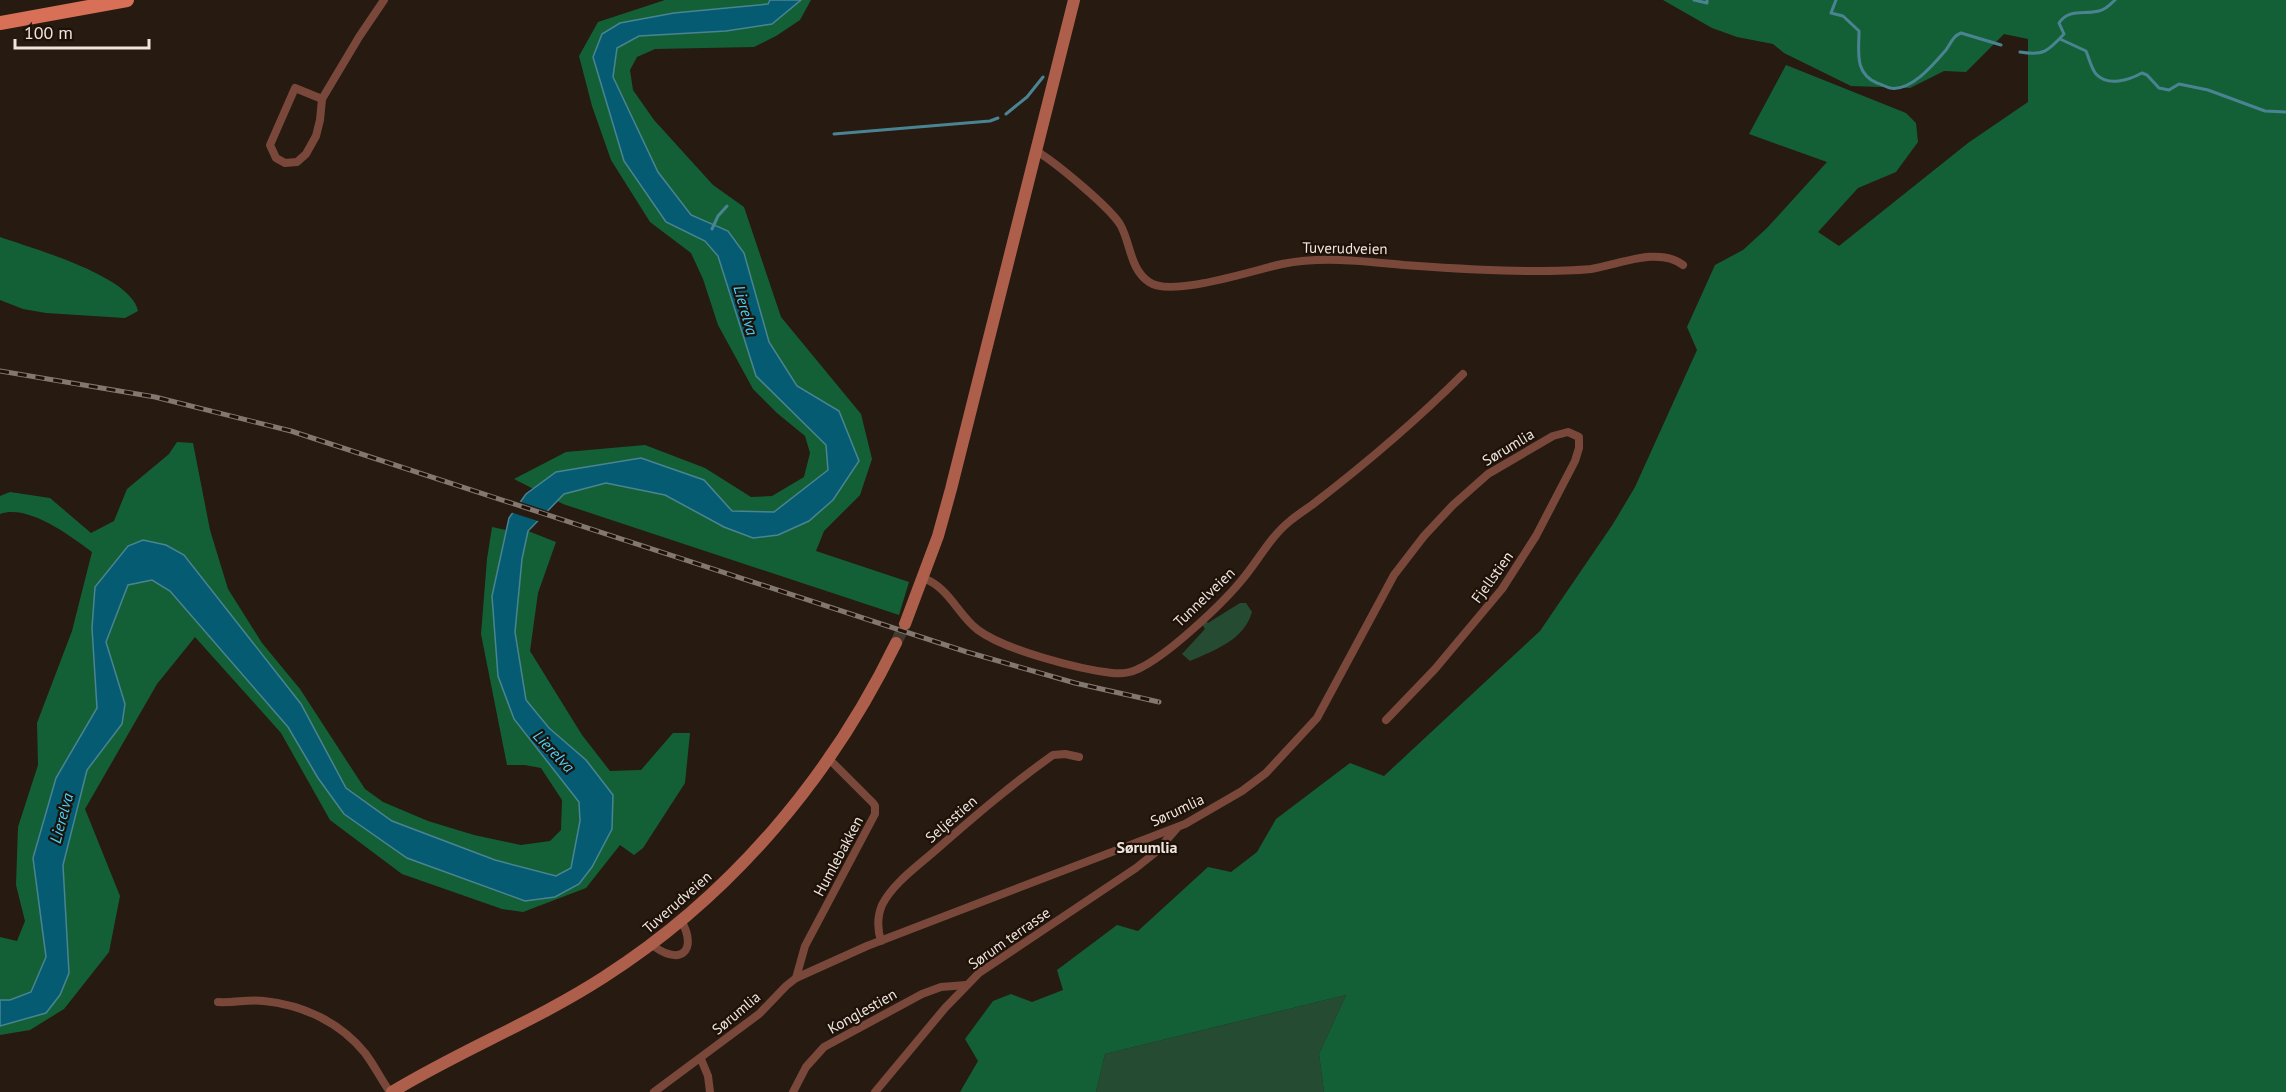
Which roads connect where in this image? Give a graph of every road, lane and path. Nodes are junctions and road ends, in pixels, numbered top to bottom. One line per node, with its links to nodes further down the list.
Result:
1 (127, 0): 4 (main road)
2 (384, 0): 5 (street)
3 (1074, 0): 6 (main road)
4 (0, 23)
5 (322, 99): 5 (street)
6 (1036, 151): 7 (street, Tuverudveien); 10 (main road)
7 (1683, 265)
8 (1463, 374): 10 (street, Tunnelveien)
9 (1568, 432): 13 (street, Fjellstien); 16 (street, Sørumlia)
10 (924, 578): 11 (main road)
11 (905, 624)
12 (896, 643): 15 (main road, Tuverudveien)
13 (1386, 720)
14 (1078, 757): 18 (street, Seljestien)
15 (830, 760): 17 (main road, Tuverudveien); 20 (street, Humlebakken)
16 (1177, 827): 18 (street, Sørumlia); 21 (street, Sørum terrasse)
17 (681, 920): 19 (main road, Tuverudveien); 19 (street)
18 (881, 941): 20 (street, Sørumlia)
19 (651, 944): 25 (main road, Tuverudveien)
20 (796, 978): 23 (street, Sørumlia)
21 (966, 985): 24 (street, Sørum terrasse); 28 (street, Konglestien)
22 (218, 1002): 25 (street)
23 (701, 1059): 26 (street, Sørumlia); 27 (street)
24 (878, 1091)
25 (391, 1092)
26 (654, 1092)
27 (710, 1092)
28 (793, 1092)

